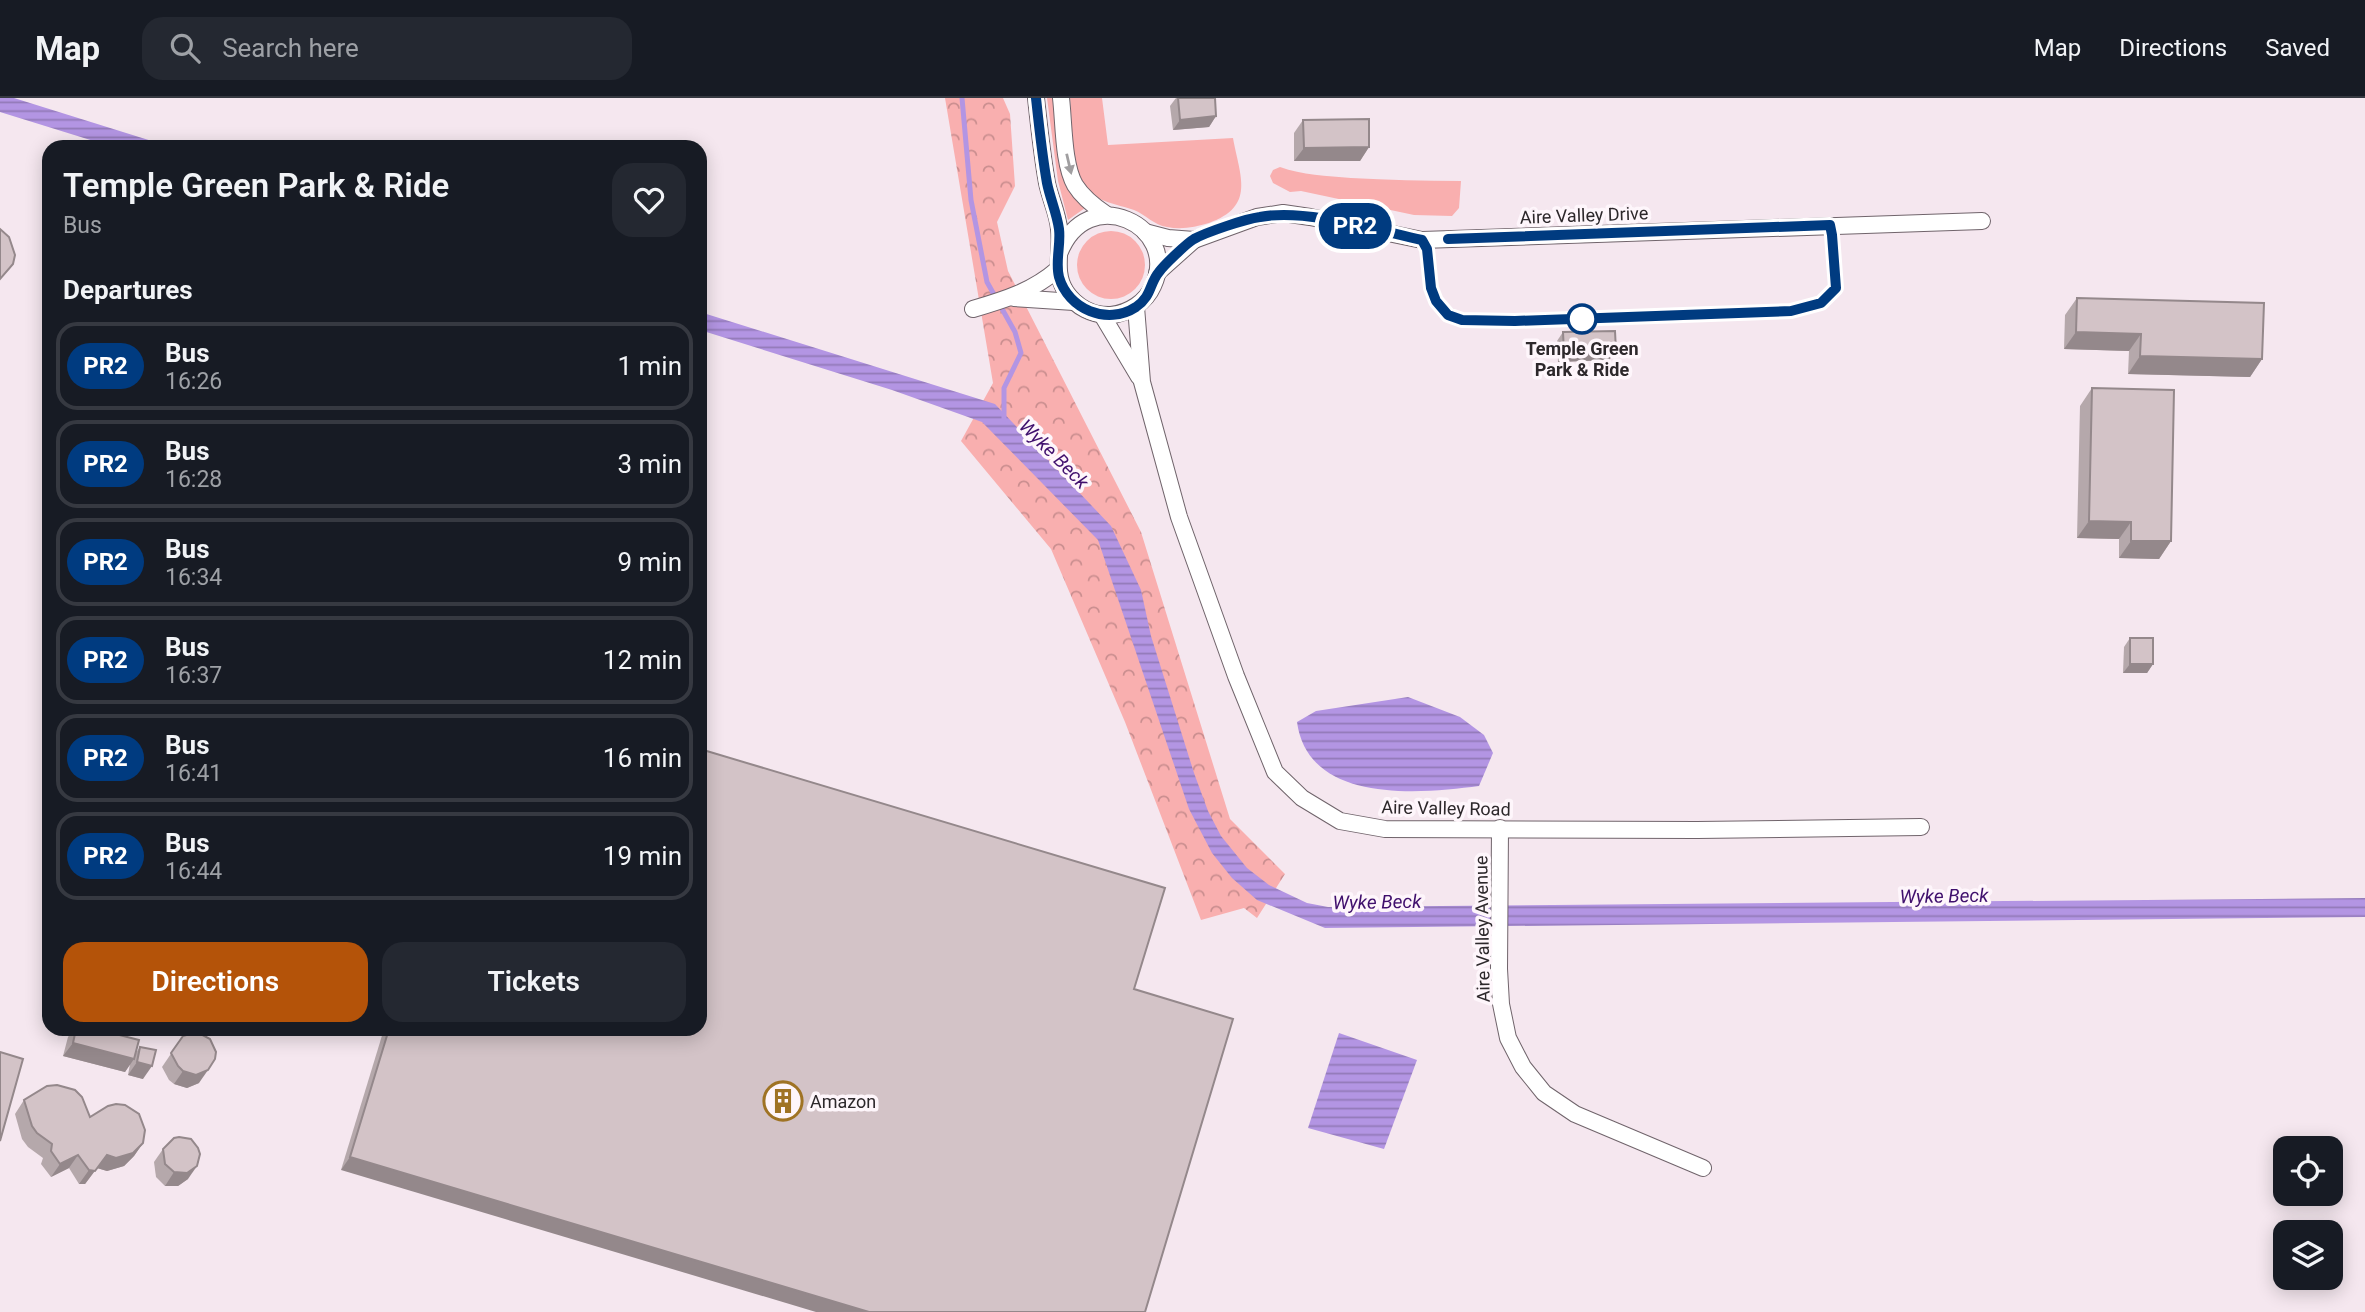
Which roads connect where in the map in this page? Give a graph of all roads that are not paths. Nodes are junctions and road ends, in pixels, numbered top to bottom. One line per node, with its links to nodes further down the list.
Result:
1 (1036, 98): 7 (street)
2 (1062, 98): 3 (street, one-way to 3)
3 (1107, 215): 5 (street); 7 (street)
4 (1982, 221): 6 (street, Aire Valley Drive)
5 (1145, 232): 6 (street, Aire Valley Drive); 8 (street)
6 (1194, 240): 8 (street, Aire Valley Drive)
7 (1059, 261): 9 (street); 10 (street)
8 (1157, 273): 11 (street)
9 (1011, 298): 10 (street); 12 (street)
10 (1074, 302): 13 (street)
11 (1136, 307): 13 (street); 14 (street, Aire Valley Road)
12 (973, 309)
13 (1102, 315): 14 (street, Aire Valley Road)
14 (1142, 382): 16 (street, Aire Valley Road)
15 (1921, 827): 16 (street, Aire Valley Road)
16 (1500, 828): 17 (street, Aire Valley Avenue)
17 (1703, 1168)

